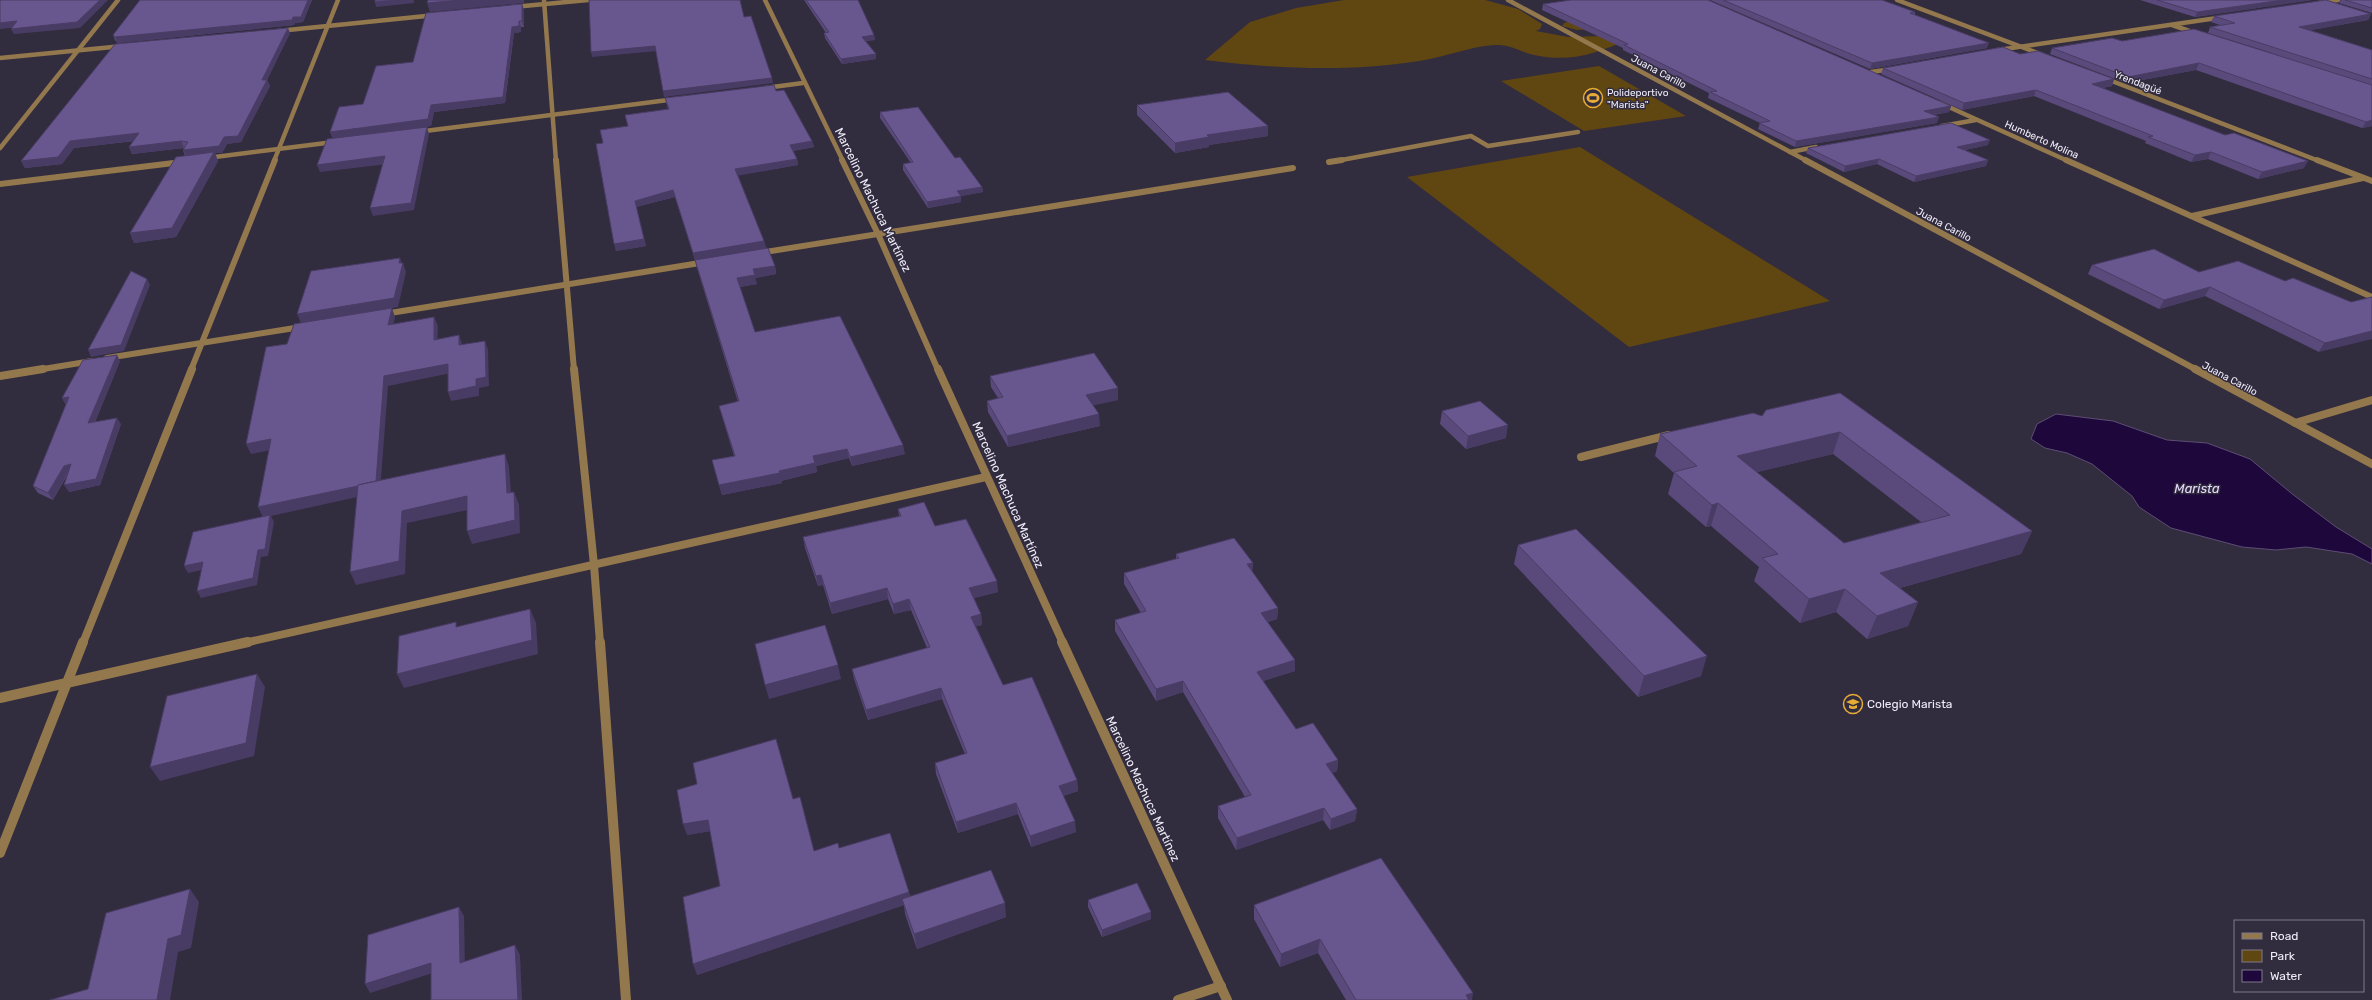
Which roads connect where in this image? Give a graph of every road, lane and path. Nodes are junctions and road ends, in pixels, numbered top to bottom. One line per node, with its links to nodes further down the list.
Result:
1 (118, 0): 21 (street)
2 (338, 0): 16 (street)
3 (588, 0): 8 (street)
4 (765, 0): 30 (street, Marcelino Machuca Martínez)
5 (1508, 0): 43 (street, Juana Carillo)
6 (1898, 0): 20 (street)
7 (2338, 0): 10 (street)
8 (544, 2): 12 (street); 34 (street)
9 (2314, 2): 10 (street)
10 (2322, 2): 11 (street)
11 (2336, 6)
12 (505, 8)
13 (444, 14): 16 (street)
14 (2231, 16): 15 (street)
15 (2170, 24): 18 (street); 20 (street)
16 (328, 26): 17 (street); 42 (street)
17 (273, 31)
18 (2207, 37)
19 (133, 45): 21 (street)
20 (2021, 46): 22 (street); 24 (street)
21 (78, 50): 23 (street); 41 (street)
22 (1989, 52)
23 (0, 58)
24 (2050, 58)
25 (1895, 68): 27 (street)
26 (1864, 69): 27 (street)
27 (1871, 72): 29 (street)
28 (2095, 75): 48 (street, Yrendagüé)
29 (1885, 79)
30 (804, 83): 31 (street); 52 (street, Marcelino Machuca Martínez)
31 (756, 89)
32 (686, 98): 34 (street)
33 (1935, 101): 35 (street, Humberto Molina)
34 (552, 115): 38 (street); 55 (street)
35 (1977, 120): 36 (street); 51 (street, Humberto Molina)
36 (1938, 126)
37 (1578, 132): 46 (street)
38 (412, 133)
39 (342, 141): 42 (street)
40 (1821, 146): 43 (street)
41 (0, 148)
42 (279, 149): 44 (street); 59 (street)
43 (1790, 152): 62 (street, Juana Carillo)
44 (202, 159)
45 (186, 161): 50 (street)
46 (1329, 162)
47 (1292, 168): 52 (street)
48 (2364, 178): 49 (street, Yrendagüé); 51 (street)
49 (2372, 181)
50 (0, 184)
51 (2192, 216): 56 (street, Humberto Molina)
52 (878, 234): 53 (street); 66 (street, Marcelino Machuca Martínez)
53 (753, 254)
54 (714, 260): 55 (street)
55 (565, 285): 57 (street); 67 (street)
56 (2372, 297)
57 (376, 315)
58 (305, 327): 59 (street)
59 (202, 343): 60 (street); 68 (street)
60 (0, 376)
61 (2372, 400): 62 (street)
62 (2295, 423): 65 (street, Juana Carillo)
63 (1680, 432): 64 (street)
64 (1580, 457)
65 (2372, 464)
66 (986, 477): 67 (street); 71 (street, Marcelino Machuca Martínez)
67 (594, 565): 68 (street); 72 (street)
68 (68, 683): 69 (street); 70 (street)
69 (0, 698)
70 (0, 854)
71 (1221, 986): 73 (street); 74 (street, Marcelino Machuca Martínez)
72 (626, 1000)
73 (1178, 1000)
74 (1227, 1000)

